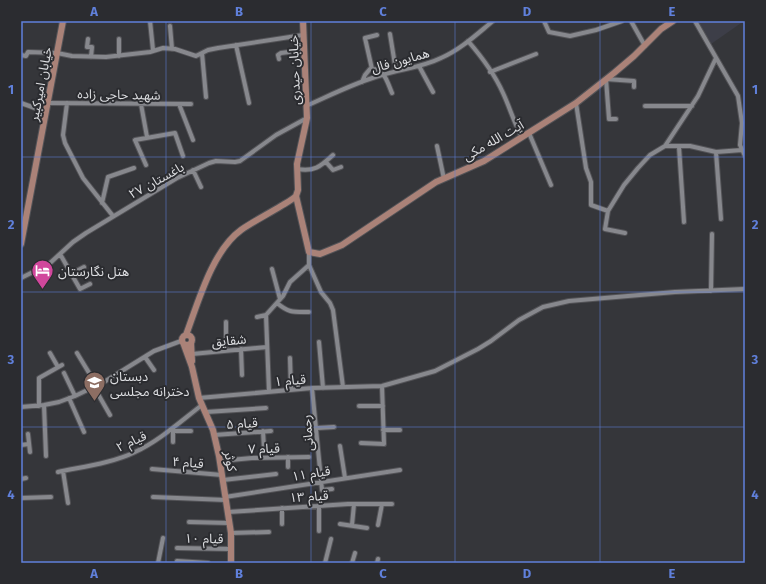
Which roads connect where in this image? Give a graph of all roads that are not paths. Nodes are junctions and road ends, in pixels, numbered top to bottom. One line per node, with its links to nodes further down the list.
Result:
1 (63, 21): 22 (main road, خیابان امیرکبیر)
2 (150, 21): 20 (street)
3 (303, 21): 12 (main road, خیابان حیدری)
4 (493, 21): 16 (street, همایون فال)
5 (544, 21): 6 (street)
6 (622, 21)
7 (631, 21): 18 (street)
8 (673, 21): 18 (main road, آیت الله مکی)
9 (695, 21): 28 (street)
10 (170, 26): 19 (street)
11 (390, 34): 32 (street)
12 (304, 35): 17 (street); 21 (main road, خیابان حیدری)
13 (377, 35): 31 (street)
14 (88, 39): 27 (street)
15 (119, 39): 26 (street)
16 (468, 41): 30 (street, همایون فال); 33 (street)
17 (236, 45): 23 (street); 44 (street)
18 (645, 46): 35 (main road, آیت الله مکی)
19 (172, 48): 20 (street); 23 (street)
20 (153, 50): 26 (street)
21 (304, 50): 29 (street); 49 (main road, خیابان حیدری)
22 (57, 53): 25 (street); 27 (street); 42 (main road, خیابان امیرکبیر)
23 (202, 53): 40 (street)
24 (536, 54): 33 (street)
25 (21, 55)
26 (119, 56): 27 (street)
27 (90, 57)
28 (716, 58): 51 (street); 55 (street)
29 (279, 59)
30 (419, 66): 32 (street, همایون فال); 38 (street)
31 (372, 69): 34 (street); 36 (street)
32 (396, 71): 34 (street, همایون فال)
33 (490, 72): 58 (street)
34 (384, 74): 36 (street, همایون فال); 39 (street)
35 (606, 79): 37 (street); 45 (main road, آیت الله مکی); 54 (street)
36 (362, 82): 49 (street, همایون فال)
37 (634, 87)
38 (433, 92)
39 (392, 93)
40 (206, 97)
41 (21, 103): 52 (street)
42 (48, 103): 43 (street, شهید حاجی زاده); 52 (main road, خیابان امیرکبیر)
43 (67, 103): 46 (street, شهید حاجی زاده); 78 (street)
44 (249, 103)
45 (576, 103): 56 (main road, آیت الله مکی); 79 (street)
46 (140, 104): 47 (street, شهید حاجی زاده); 57 (street)
47 (180, 104): 48 (street, شهید حاجی زاده); 59 (street)
48 (191, 104)
49 (306, 106): 53 (main road, خیابان حیدری)
50 (645, 106): 51 (street)
51 (692, 106): 61 (street)
52 (46, 112): 85 (main road, خیابان امیرکبیر)
53 (307, 118): 72 (main road, خیابان حیدری); 73 (street, باغستان ۲۷)
54 (616, 119)
55 (743, 122): 63 (street)
56 (529, 133): 58 (main road, آیت الله مکی); 75 (street)
57 (147, 137): 66 (street); 69 (street)
58 (522, 137): 74 (main road, آیت الله مکی)
59 (193, 140)
60 (437, 146): 74 (street)
61 (665, 146): 62 (street); 79 (street)
62 (679, 147): 64 (street); 82 (street)
63 (742, 150): 64 (street); 67 (street)
64 (716, 152): 81 (street)
65 (333, 155): 68 (street)
66 (183, 156)
67 (745, 156)
68 (326, 162): 70 (street); 72 (street)
69 (146, 165)
70 (341, 167)
71 (134, 168): 78 (street)
72 (296, 169): 77 (main road, خیابان حیدری)
73 (193, 170): 76 (street); 80 (street, باغستان ۲۷)
74 (444, 178): 86 (main road, آیت الله مکی)
75 (551, 184)
76 (201, 187)
77 (296, 196): 86 (main road, خیابان حیدری); 102 (main road)
78 (102, 203): 80 (street)
79 (608, 211): 83 (street)
80 (113, 216): 87 (street, باغستان ۲۷)
81 (721, 219)
82 (684, 222)
83 (625, 233)
84 (712, 234): 95 (street)
85 (21, 244)
86 (309, 252): 88 (street)
87 (60, 254): 91 (street); 92 (street, باغستان ۲۷)
88 (309, 265): 96 (street); 119 (street)
89 (84, 267): 91 (street)
90 (272, 268): 96 (street)
91 (71, 274): 93 (street)
92 (21, 278)
93 (90, 284)
94 (745, 289): 95 (street, قیام ۱)
95 (711, 291): 118 (street, قیام ۱)
96 (280, 299): 97 (street)
97 (276, 303): 98 (street); 99 (street)
98 (308, 312)
99 (266, 315): 100 (street); 105 (street)
100 (257, 317)
101 (226, 322): 107 (street)
102 (190, 339): 104 (main road); 110 (main road)
103 (319, 342): 121 (street)
104 (183, 343): 111 (street); 113 (main road)
105 (267, 347): 106 (street, شقایق); 123 (street)
106 (241, 349): 107 (street, شقایق); 116 (street)
107 (226, 350): 110 (street, شقایق)
108 (50, 353): 128 (street)
109 (77, 353): 117 (street)
110 (192, 354): 113 (main road)
111 (145, 357): 114 (street); 117 (street)
112 (290, 358): 122 (street)
113 (192, 367): 126 (main road, کوثر)
114 (154, 370)
115 (64, 373): 124 (street)
116 (242, 375)
117 (96, 386): 124 (street); 134 (street)
118 (382, 386): 119 (street, قیام ۱); 130 (street)
119 (343, 387): 121 (street, قیام ۱)
120 (312, 388): 121 (street, قیام ۱); 122 (street, قیام ۱); 136 (street, رحمانی)
121 (323, 388)
122 (291, 390): 123 (street, قیام ۱)
123 (269, 392): 126 (street, قیام ۱)
124 (75, 396): 125 (street)
125 (69, 398): 128 (street); 142 (street)
126 (199, 398): 127 (main road, کوثر)
127 (202, 405): 133 (main road, کوثر); 137 (street, قیام ۲)
128 (41, 406): 131 (street); 153 (street)
129 (359, 406): 130 (street)
130 (383, 406): 138 (street)
131 (21, 407)
132 (266, 408): 133 (street)
133 (206, 412): 145 (main road, کوثر)
134 (110, 415)
135 (334, 427): 136 (street)
136 (317, 428): 165 (street, رحمانی)
137 (173, 429): 140 (street); 146 (street); 160 (street, قیام ۲)
138 (383, 430): 139 (street); 147 (street)
139 (400, 430)
140 (191, 431)
141 (271, 431): 143 (street, قیام ۵)
142 (84, 432)
143 (263, 432): 145 (street, قیام ۵); 151 (street)
144 (28, 434): 149 (street)
145 (214, 435): 156 (main road, کوثر)
146 (173, 442)
147 (361, 443)
148 (21, 444): 149 (street)
149 (29, 444): 152 (street)
150 (340, 446): 164 (street)
151 (264, 449)
152 (30, 452)
153 (46, 456)
154 (288, 457): 155 (street, قیام ۷); 156 (street, قیام ۷); 157 (street)
155 (309, 457)
156 (220, 461): 163 (main road, کوثر)
157 (288, 468)
158 (152, 469): 163 (street, قیام ۴)
159 (400, 470): 164 (street, قیام ۱۱)
160 (63, 471): 161 (street, قیام ۲); 171 (street)
161 (58, 472)
162 (276, 474): 163 (street, قیام ۴)
163 (222, 478): 170 (main road, کوثر)
164 (345, 478): 165 (street, قیام ۱۱)
165 (321, 482): 166 (street); 170 (street, قیام ۱۱)
166 (332, 489)
167 (51, 497): 169 (street)
168 (153, 497): 170 (street, قیام ۱۱)
169 (21, 498)
170 (226, 499): 177 (main road, کوثر)
171 (68, 503)
172 (354, 504): 173 (street, قیام ۱۳); 175 (street, قیام ۱۳); 182 (street)
173 (382, 504): 174 (street, قیام ۱۳); 183 (street)
174 (392, 504)
175 (319, 505): 176 (street, قیام ۱۳); 185 (street)
176 (282, 508): 177 (street, قیام ۱۳); 180 (street)
177 (228, 512): 179 (main road, کوثر)
178 (189, 522): 179 (street)
179 (229, 523): 187 (main road, کوثر)
180 (282, 524)
181 (340, 524): 182 (street)
182 (352, 525): 184 (street)
183 (378, 525)
184 (367, 528)
185 (319, 531)
186 (269, 532): 187 (street)
187 (231, 533): 191 (main road, کوثر)
188 (163, 538): 194 (street)
189 (331, 539): 197 (street)
190 (178, 548): 191 (street, قیام ۱۰)
191 (231, 549): 196 (main road, کوثر)
192 (355, 553): 198 (street)
193 (177, 561): 195 (street)
194 (158, 563)
195 (208, 563)
196 (231, 563)
197 (325, 563)
198 (352, 563)

